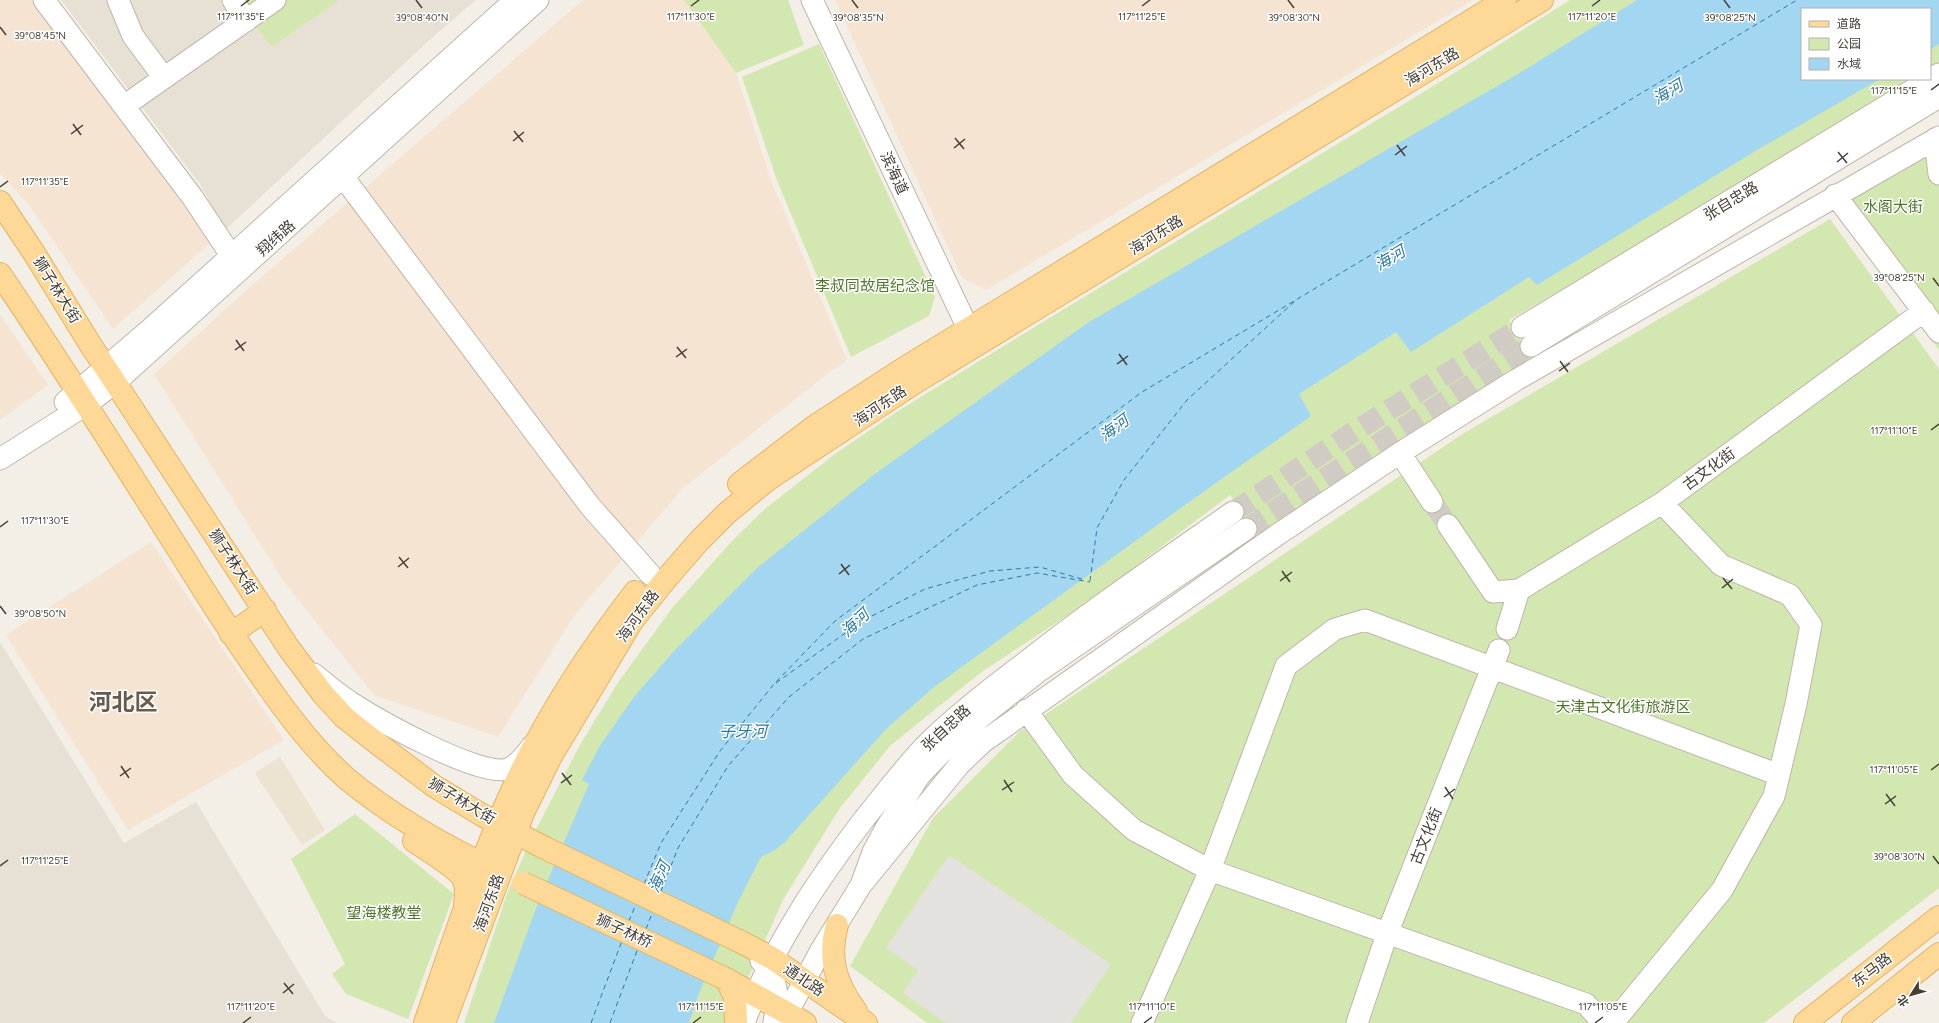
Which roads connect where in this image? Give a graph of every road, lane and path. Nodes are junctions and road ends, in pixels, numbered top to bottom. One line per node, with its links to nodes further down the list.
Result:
1 (44, 0): 14 (street)
2 (118, 0): 11 (street)
3 (233, 0): 10 (street)
4 (275, 0): 10 (street)
5 (515, 0): 16 (street, 翔纬路)
6 (538, 0): 16 (street, 翔纬路)
7 (812, 0): 25 (street, 滨海道)
8 (1505, 0): 25 (main road, 海河东路)
9 (1542, 0): 25 (main road, 海河东路)
10 (246, 21): 11 (street)
11 (164, 78): 14 (street)
12 (1929, 80): 23 (street, 张自忠路)
13 (1939, 97): 26 (street, 张自忠路)
14 (124, 106): 20 (street)
15 (1937, 138): 17 (street); 18 (street)
16 (338, 170): 20 (street, 翔纬路); 37 (street)
17 (1939, 174)
18 (1835, 195): 22 (street); 30 (street)
19 (0, 202): 27 (main road, 狮子林大街)
20 (236, 262): 27 (street, 翔纬路)
21 (0, 274): 28 (main road)
22 (1924, 311): 24 (street); 33 (street, 古文化街)
23 (1522, 327)
24 (1939, 332)
25 (972, 337): 37 (main road, 海河东路); 49 (main road, 海河东路)
26 (1531, 346)
27 (111, 375): 28 (street, 翔纬路); 40 (main road, 狮子林大街)
28 (83, 398): 29 (street, 翔纬路); 31 (street, 翔纬路); 41 (main road)
29 (0, 444)
30 (1400, 453): 32 (street); 44 (street)
31 (0, 459)
32 (1432, 502)
33 (1662, 503): 38 (street, 古文化街); 46 (street)
34 (1233, 512): 59 (street, 张自忠路)
35 (1448, 525): 39 (street)
36 (1246, 529): 52 (street, 张自忠路)
37 (650, 574): 45 (main road, 海河东路)
38 (1519, 590): 39 (street); 39 (street)
39 (1493, 592)
40 (265, 610): 41 (main road); 43 (main road, 狮子林大街)
41 (231, 634): 47 (main road)
42 (1496, 659): 46 (street); 51 (street); 56 (street, 古文化街)
43 (298, 661): 45 (street); 48 (main road, 狮子林大街)
44 (1026, 710): 51 (street); 52 (street)
45 (538, 739): 49 (main road, 海河东路)
46 (1779, 775): 73 (street)
47 (347, 779): 50 (main road); 53 (main road)
48 (434, 786): 49 (main road, 狮子林大街); 50 (main road)
49 (506, 828): 50 (main road, 海河东路); 57 (main road, 狮子林大街, bridge)
50 (490, 863): 53 (main road, 海河东路); 60 (main road, 狮子林桥, bridge); 66 (main road, 海河东路)
51 (1210, 870): 56 (street); 70 (street)
52 (861, 885): 55 (street, 张自忠路)
53 (463, 914): 65 (main road, 海河东路)
54 (1939, 917): 74 (main road, 东马路)
55 (837, 925): 61 (street, 张自忠路); 69 (main road)
56 (1387, 934): 71 (street, 古文化街); 72 (street)
57 (739, 941): 59 (main road, 通北路)
58 (1939, 954): 64 (main road, 东马路)
59 (770, 963): 61 (main road, 通北路); 62 (street, 张自忠路); 63 (street)
60 (726, 979): 62 (main road); 67 (main road)
61 (806, 980): 63 (street, 张自忠路); 69 (main road, 通北路)
62 (755, 995): 63 (main road); 68 (street, 张自忠路)
63 (785, 1018)
64 (1860, 1021)
65 (425, 1023)
66 (444, 1023)
67 (736, 1023)
68 (744, 1023)
69 (866, 1023)
70 (1142, 1023)
71 (1357, 1023)
72 (1603, 1023)
73 (1613, 1023)
74 (1806, 1023)

